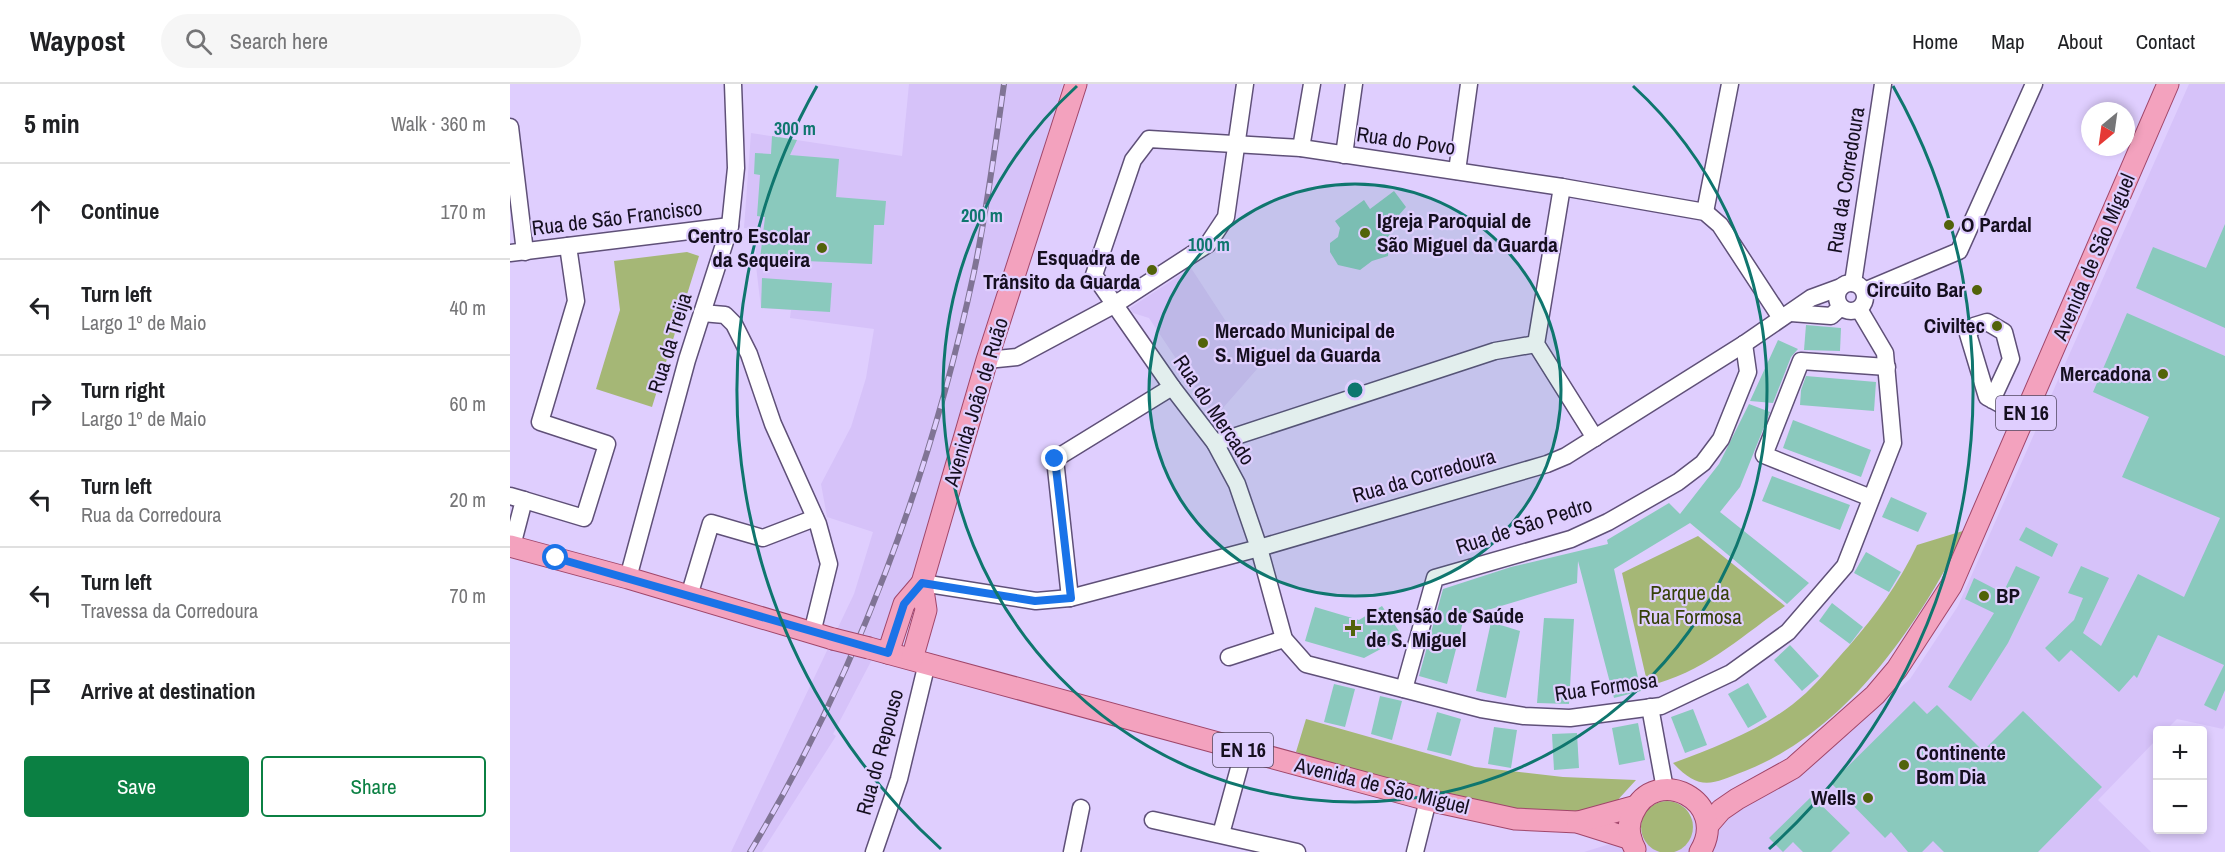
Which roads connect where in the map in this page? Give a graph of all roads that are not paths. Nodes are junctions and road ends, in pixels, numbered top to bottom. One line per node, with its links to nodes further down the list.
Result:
1 (733, 84): 18 (street, Rua da Treija)
2 (1076, 84): 29 (main road, Avenida João de Ruão)
3 (1245, 84): 12 (street)
4 (1311, 84): 13 (street)
5 (1354, 84): 14 (street)
6 (1469, 84): 15 (street)
7 (1730, 84): 17 (street)
8 (1883, 84): 21 (street, Rua da Corredoura)
9 (2034, 84): 21 (street)
10 (2168, 84): 33 (main road, Avenida de São Miguel / EN 16)
11 (510, 127): 20 (street)
12 (1235, 144): 13 (street, Rua do Povo); 22 (street); 22 (street, Rua do Povo)
13 (1301, 148): 14 (street, Rua do Povo)
14 (1344, 155): 15 (street, Rua do Povo)
15 (1457, 171): 16 (street, Rua do Povo)
16 (1562, 187): 17 (street, Rua do Povo); 27 (street)
17 (1705, 212): 26 (street)
18 (730, 226): 19 (street, Rua de São Francisco); 25 (street, Rua da Treija)
19 (568, 246): 20 (street, Rua de São Francisco); 36 (street)
20 (518, 252)
21 (1853, 287): 23 (street, Rua da Corredoura); 24 (street, Rua da Corredoura); 26 (street, Rua da Corredoura)
22 (1114, 305): 29 (street); 31 (street, Rua do Mercado)
23 (1841, 307): 24 (street); 26 (street)
24 (1860, 309): 30 (street, Rua Formosa)
25 (702, 313): 38 (street); 41 (street, Rua da Treija)
26 (1786, 315): 28 (street, Rua da Corredoura)
27 (1536, 344): 34 (street); 35 (street)
28 (1744, 344): 34 (street, Rua da Corredoura); 50 (street, Rua de São Pedro)
29 (987, 360): 42 (main road, Avenida João de Ruão)
30 (1887, 367): 37 (street, Rua Formosa); 37 (street)
31 (1172, 387): 35 (street, Rua do Mercado); 44 (street)
32 (1992, 400): 33 (street)
33 (2024, 417): 52 (main road, Avenida de São Miguel / EN 16)
34 (1595, 438): 40 (street, Rua da Corredoura)
35 (1215, 443): 40 (street, Rua do Mercado)
36 (517, 498): 39 (street)
37 (1871, 498): 51 (street, Rua Formosa)
38 (815, 518): 43 (street); 45 (street)
39 (511, 546): 41 (main road, EN 16)
40 (1259, 548): 44 (street, Rua da Corredoura); 46 (street, Rua Formosa)
41 (628, 578): 43 (main road, EN 16)
42 (922, 583): 44 (street, Rua da Corredoura); 47 (main road); 49 (main road)
43 (689, 596): 45 (main road, EN 16)
44 (1071, 598)
45 (812, 633): 47 (main road, EN 16, bridge)
46 (1284, 639): 48 (street); 50 (street, Rua Formosa)
47 (878, 651): 49 (main road, EN 16)
48 (1229, 657)
49 (919, 661): 53 (main road, Avenida de São Miguel / EN 16); 64 (street, Rua do Repouso)
50 (1404, 689): 51 (street, Rua Formosa)
51 (1650, 707): 54 (street)
52 (1833, 732): 56 (main road, Avenida de São Miguel / EN 16); 62 (main road, Avenida de São Miguel / EN 16)
53 (1244, 750): 55 (main road, Avenida de São Miguel / EN 16); 61 (street)
54 (1665, 789): 56 (main road); 57 (main road, EN 16)
55 (1428, 800): 60 (main road, Avenida de São Miguel / EN 16); 67 (street)
56 (1695, 800): 62 (main road, EN 16)
57 (1636, 806): 60 (main road, Avenida de São Miguel / EN 16); 63 (main road, EN 16)
58 (1081, 808): 65 (street)
59 (1153, 820): 61 (street)
60 (1577, 822): 63 (main road, Avenida de São Miguel / EN 16)
61 (1221, 834): 66 (street)
62 (1707, 843)
63 (1634, 846)
64 (874, 852)
65 (1072, 852)
66 (1297, 852)
67 (1415, 852)

